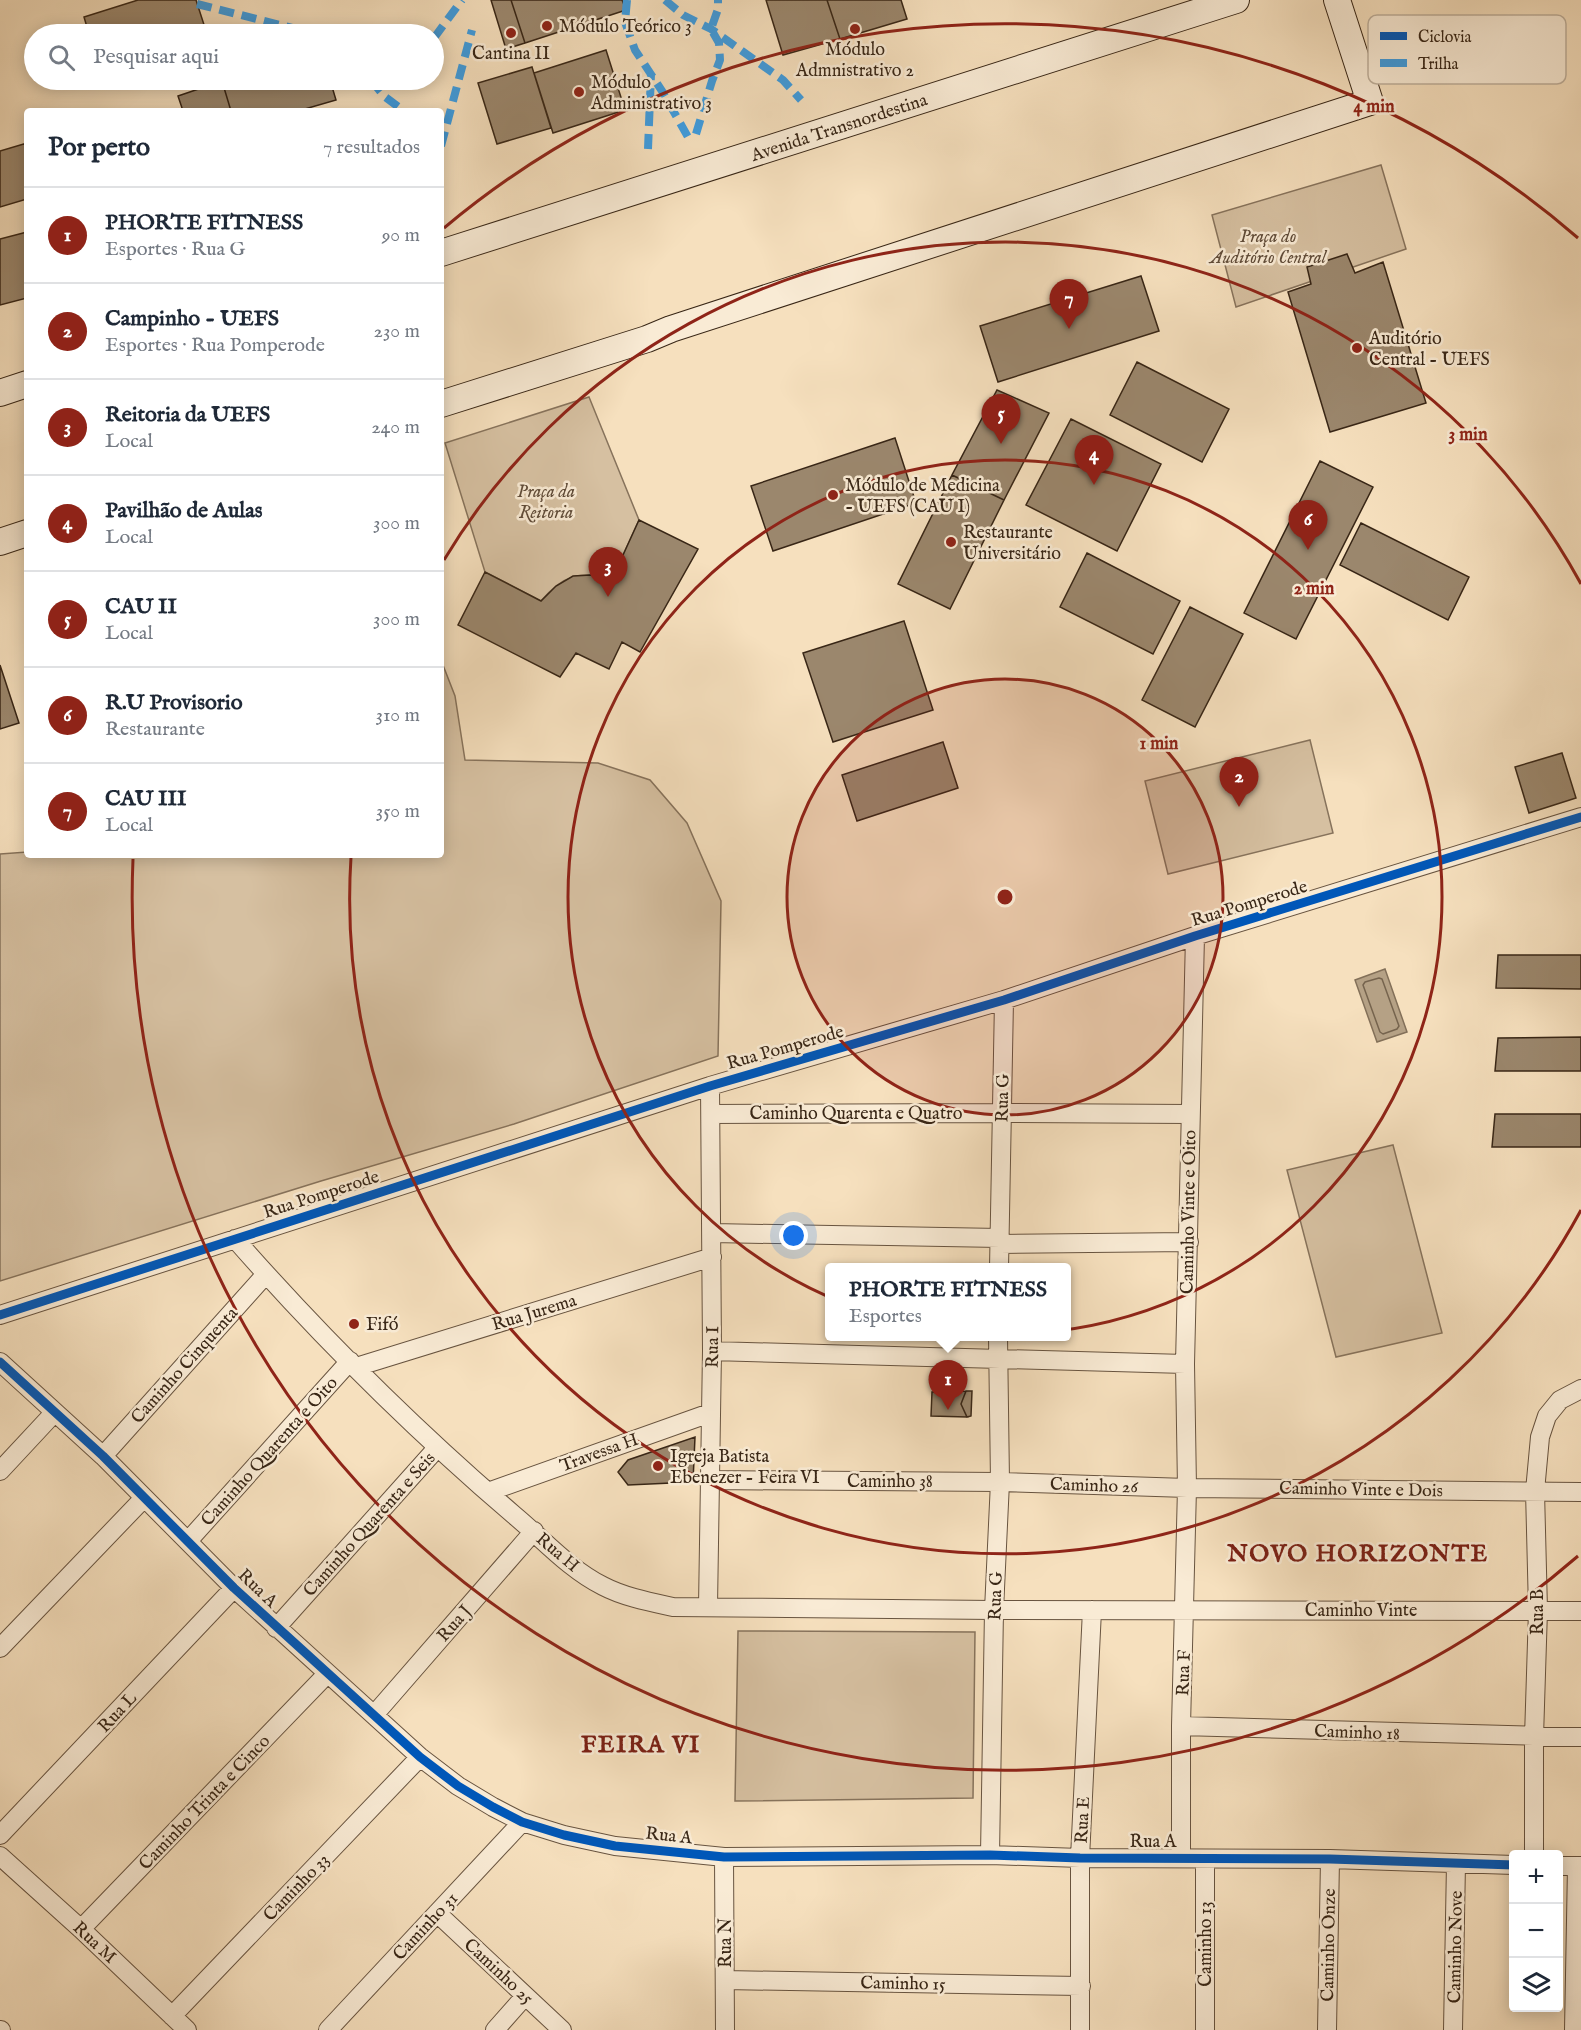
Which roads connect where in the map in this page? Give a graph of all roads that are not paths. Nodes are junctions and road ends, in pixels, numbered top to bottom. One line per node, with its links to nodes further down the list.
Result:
1 (1236, 0): 3 (street, Avenida Transnordestina)
2 (1337, 0): 6 (street)
3 (444, 252)
4 (24, 385): 5 (street)
5 (0, 393)
6 (444, 403)
7 (24, 534): 8 (street)
8 (0, 542)
9 (1581, 817): 10 (street, Rua Pomperode)
10 (1195, 936): 11 (street, Rua Pomperode); 15 (street, Caminho Vinte e Oito)
11 (1004, 1000): 12 (street, Rua Pomperode); 13 (street, Rua G)
12 (710, 1086): 14 (street, Rua I); 17 (street, Rua Pomperode)
13 (1002, 1113): 14 (street, Caminho Quarenta e Quatro); 15 (street, Caminho Quarenta e Quatro); 18 (street, Rua G)
14 (711, 1114): 16 (street, Rua I)
15 (1190, 1114): 19 (street, Caminho Vinte e Oito)
16 (712, 1233): 18 (street); 20 (street, Rua I)
17 (235, 1239): 22 (street, Rua H); 23 (street, Rua Pomperode)
18 (1000, 1241): 19 (street); 21 (street, Rua G)
19 (1189, 1242): 29 (street, Caminho Vinte e Oito)
20 (712, 1257): 25 (street, Rua I); 28 (street, Rua Jurema)
21 (999, 1263)
22 (266, 1274): 28 (street, Rua H); 34 (street, Caminho Cinquenta)
23 (0, 1315)
24 (998, 1341): 26 (street, Rua G)
25 (712, 1351): 26 (street); 32 (street, Rua I)
26 (998, 1358): 29 (street); 37 (street, Rua G)
27 (0, 1362): 31 (street, Rua A)
28 (353, 1364): 33 (street, Rua H); 44 (street, Caminho Quarenta e Oito)
29 (1185, 1364): 38 (street, Caminho Vinte e Oito)
30 (1581, 1389): 39 (street, Rua B)
31 (54, 1413): 34 (street, Rua A); 35 (street)
32 (710, 1413): 36 (street, Rua I); 40 (street, Travessa H)
33 (437, 1448): 40 (street, Rua H); 52 (street, Caminho Quarenta e Seis)
34 (103, 1456): 42 (street, Rua A)
35 (0, 1471)
36 (708, 1480): 37 (street, Caminho 38); 46 (street, Rua I)
37 (1000, 1482): 38 (street, Caminho 26); 47 (street, Rua G)
38 (1187, 1488): 39 (street, Caminho Vinte e Dois); 50 (street, Rua F)
39 (1535, 1491): 41 (street, Caminho Vinte e Dois); 49 (street, Rua B)
40 (488, 1492): 43 (street, Rua H)
41 (1581, 1492)
42 (144, 1498): 44 (street, Rua A); 53 (street)
43 (534, 1531): 46 (street, Rua H); 55 (street, Rua J)
44 (188, 1541): 45 (street, Rua A)
45 (234, 1588): 52 (street, Rua A); 61 (street, Rua L)
46 (708, 1607): 47 (street, Rua H)
47 (994, 1610): 48 (street, Rua H); 63 (street, Rua G)
48 (1092, 1610): 50 (street, Caminho Vinte); 66 (street, Rua E)
49 (1538, 1610): 50 (street, Caminho Vinte); 51 (street, Caminho Vinte); 57 (street, Rua B)
50 (1185, 1611): 56 (street, Rua F)
51 (1581, 1611)
52 (276, 1628): 54 (street, Rua A)
53 (0, 1648)
54 (327, 1674): 55 (street, Rua A); 74 (street, Caminho Trinta e Cinco)
55 (374, 1715): 59 (street, Rua A)
56 (1181, 1726): 57 (street, Caminho 18); 67 (street, Rua F)
57 (1533, 1737): 58 (street, Caminho 18); 62 (street, Rua B)
58 (1581, 1737)
59 (420, 1757): 60 (street, Rua A); 78 (street, Caminho 33)
60 (522, 1822): 65 (street, Rua A); 73 (street, Caminho 31)
61 (0, 1836)
62 (1534, 1850)
63 (990, 1855): 65 (street, Rua A); 66 (street, Rua A)
64 (0, 1856): 74 (street, Rua M)
65 (724, 1857): 75 (street, Rua N)
66 (1080, 1858): 67 (street, Rua A); 76 (street, Rua E)
67 (1181, 1858): 68 (street, Rua A)
68 (1205, 1859): 69 (street, Rua A); 85 (street, Caminho 13)
69 (1330, 1859): 70 (street, Rua A); 86 (street, Caminho Onze)
70 (1456, 1863): 71 (street, Rua A); 87 (street, Caminho Nove)
71 (1509, 1865)
72 (1572, 1866): 88 (street)
73 (437, 1913): 77 (street, Caminho 25); 80 (street, Caminho 31)
74 (81, 1929): 78 (street, Rua M)
75 (725, 1980): 76 (street, Caminho 15); 83 (street, Rua N)
76 (1081, 1986): 84 (street, Rua E)
77 (525, 1996): 81 (street); 82 (street, Caminho 25)
78 (172, 2016): 79 (street, Rua M)
79 (187, 2030)
80 (328, 2030)
81 (495, 2030)
82 (562, 2030)
83 (725, 2030)
84 (1080, 2030)
85 (1205, 2030)
86 (1327, 2030)
87 (1453, 2030)
88 (1574, 2030)

